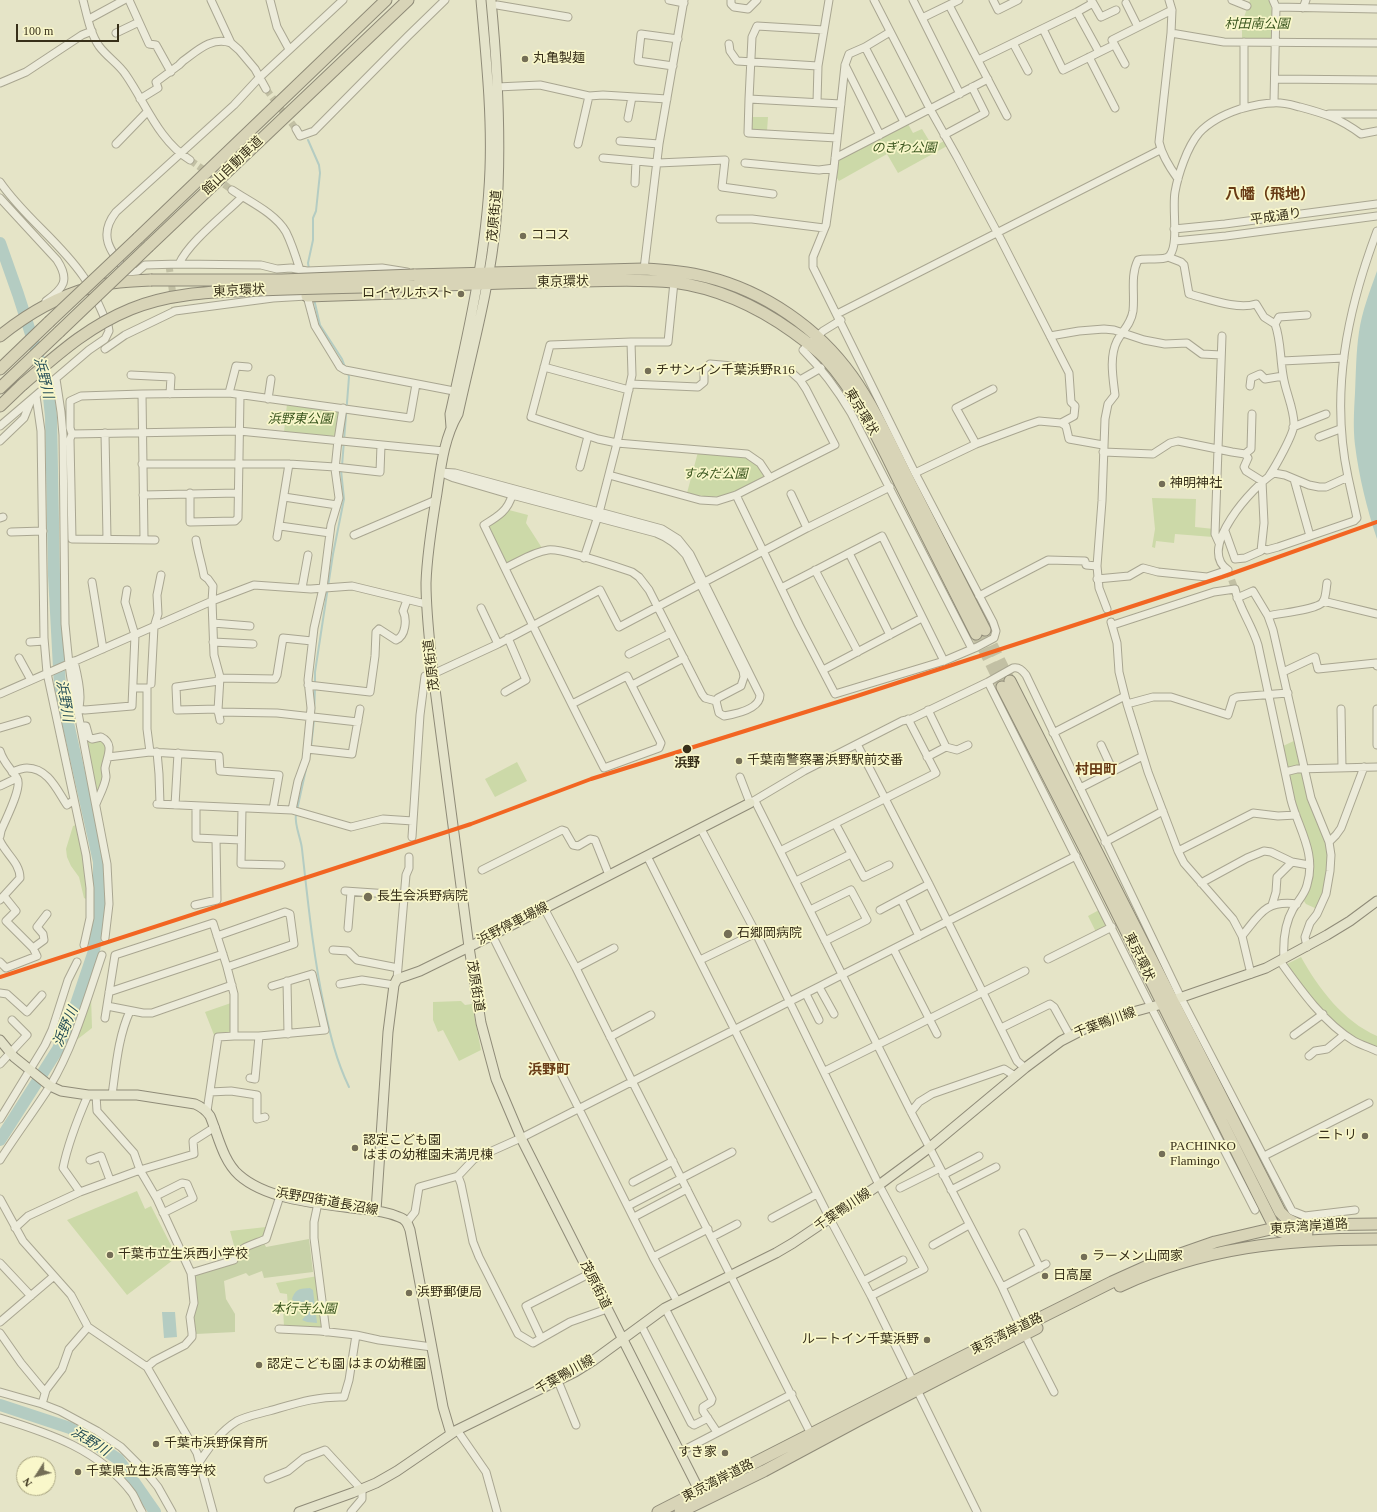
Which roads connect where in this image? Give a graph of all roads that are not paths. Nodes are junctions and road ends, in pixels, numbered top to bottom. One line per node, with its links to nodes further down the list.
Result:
1 (83, 0): 38 (street)
2 (124, 0): 38 (street)
3 (129, 0): 39 (street)
4 (211, 0): 50 (street)
5 (270, 0): 56 (street)
6 (343, 0): 56 (street)
7 (386, 0): 152 (highway, 館山自動車道, bridge)
8 (408, 0): 161 (highway, 館山自動車道, bridge)
9 (445, 0): 93 (street)
10 (481, 0): 35 (main road, 茂原街道)
11 (669, 0): 23 (street)
12 (731, 0): 13 (street)
13 (757, 0)
14 (829, 0): 42 (street)
15 (874, 0): 44 (street)
16 (913, 0): 37 (street)
17 (959, 0): 28 (street)
18 (993, 0): 19 (street)
19 (1018, 0)
20 (1169, 0): 33 (street)
21 (1232, 0): 29 (street)
22 (1306, 0): 30 (street)
23 (684, 1): 47 (street)
24 (1092, 2): 32 (street); 34 (street)
25 (1126, 3): 40 (street)
26 (1275, 3): 30 (street); 49 (street)
27 (495, 4): 35 (street); 36 (street); 72 (main road, 茂原街道)
28 (949, 5): 37 (street); 59 (street)
29 (1247, 6)
30 (1302, 8): 31 (street)
31 (1377, 9)
32 (1116, 10)
33 (1172, 10): 40 (street); 46 (street)
34 (1077, 12): 41 (street); 57 (street)
35 (482, 17): 130 (main road, 茂原街道)
36 (568, 17)
37 (922, 18): 75 (street)
38 (89, 19): 43 (street)
39 (139, 22): 45 (street); 66 (street)
40 (1138, 27): 54 (street)
41 (1043, 29): 51 (street); 58 (street)
42 (824, 30): 60 (street); 64 (street)
43 (92, 31): 71 (street); 78 (street)
44 (890, 32): 55 (street); 86 (street)
45 (116, 33)
46 (1171, 33): 48 (street); 102 (street)
47 (678, 39): 63 (street); 63 (street)
48 (1244, 42): 49 (street); 85 (street)
49 (1275, 42): 52 (street); 69 (street)
50 (230, 43): 66 (street); 67 (street)
51 (1014, 43): 59 (street); 65 (street)
52 (1377, 43)
53 (729, 44): 60 (street)
54 (1114, 45): 57 (street); 61 (street)
55 (865, 46): 62 (street); 92 (street)
56 (290, 49): 67 (street)
57 (1099, 52): 58 (street)
58 (1089, 57): 84 (street)
59 (978, 60): 68 (street)
60 (751, 62): 64 (street); 80 (street)
61 (1125, 64)
62 (845, 65): 83 (street); 96 (street)
63 (673, 66): 79 (street)
64 (818, 66): 81 (street)
65 (1028, 71)
66 (171, 72): 78 (street)
67 (259, 78): 74 (street); 103 (street)
68 (988, 79): 73 (street); 90 (street)
69 (1275, 79): 70 (street); 82 (street)
70 (1377, 80)
71 (0, 83)
72 (497, 87): 76 (street); 130 (main road, 茂原街道)
73 (972, 87): 75 (street); 95 (street)
74 (266, 90)
75 (960, 94): 86 (street)
76 (589, 96): 77 (street); 100 (street)
77 (632, 97): 79 (street); 91 (street)
78 (140, 99): 87 (street)
79 (667, 99): 101 (street)
80 (749, 99): 81 (street); 97 (street)
81 (817, 102): 83 (street)
82 (1274, 102): 85 (street); 88 (street)
83 (841, 104): 97 (street)
84 (1115, 108)
85 (1244, 108): 111 (street)
86 (930, 109): 92 (street); 95 (street)
87 (147, 112): 99 (street); 103 (street)
88 (1326, 114): 89 (street); 94 (street)
89 (1377, 114)
90 (1007, 116)
91 (628, 118)
92 (904, 122): 96 (street)
93 (296, 129)
94 (1377, 131)
95 (944, 134): 124 (street)
96 (880, 135): 105 (street)
97 (837, 138): 105 (street)
98 (620, 141): 101 (street)
99 (116, 144)
100 (578, 144)
101 (659, 144): 108 (street)
102 (1160, 150): 111 (street); 124 (street)
103 (180, 154): 106 (street); 127 (street)
104 (603, 158): 107 (street)
105 (835, 158): 110 (street)
106 (190, 160)
107 (636, 161): 108 (street); 113 (street)
108 (658, 163): 115 (street); 128 (street)
109 (745, 164): 110 (street)
110 (834, 168): 121 (street)
111 (1178, 179): 122 (street)
112 (0, 182): 133 (street)
113 (635, 183)
114 (232, 190): 116 (street)
115 (773, 194)
116 (242, 197): 127 (street); 129 (street)
117 (0, 198): 135 (street)
118 (1377, 204): 122 (street, 平成通り)
119 (1377, 216): 125 (street, 平成通り)
120 (720, 219): 121 (street)
121 (824, 228): 137 (street)
122 (1174, 229): 125 (street)
123 (1377, 231): 147 (street)
124 (997, 232): 137 (street); 141 (street)
125 (1174, 241): 126 (street)
126 (1168, 257): 138 (street); 139 (street)
127 (179, 264): 129 (street)
128 (644, 269): 130 (highway, 東京環状); 143 (highway, 東京環状)
129 (300, 270): 131 (street)
130 (480, 279): 131 (highway, 東京環状); 132 (highway, 東京環状); 134 (highway); 163 (main road, 茂原街道)
131 (414, 280): 133 (highway, 東京環状, bridge); 170 (highway, 東京環状, bridge)
132 (674, 282): 143 (highway, 東京環状); 144 (street)
133 (90, 287): 135 (highway, 東京環状); 155 (street)
134 (307, 296): 145 (street); 158 (street)
135 (37, 311): 140 (highway, 東京環状)
136 (1307, 315): 138 (street)
137 (839, 317): 143 (street); 199 (street)
138 (1275, 324): 148 (street)
139 (1122, 333): 141 (street); 146 (street); 189 (street)
140 (0, 336)
141 (1050, 336): 174 (street)
142 (1222, 336): 146 (street)
143 (813, 340): 151 (street); 264 (highway, 東京環状)
144 (631, 342): 150 (street); 160 (street)
145 (105, 349)
146 (1221, 355): 190 (street)
147 (1344, 358): 148 (street); 177 (street)
148 (1282, 361): 154 (street)
149 (248, 367): 166 (street)
150 (544, 367): 160 (street); 182 (street)
151 (821, 368): 157 (street); 206 (street)
152 (0, 369)
153 (131, 375): 165 (street)
154 (1283, 376): 159 (street); 176 (street)
155 (56, 379): 168 (street); 282 (street)
156 (271, 379): 169 (street)
157 (800, 380): 160 (street); 202 (street)
158 (416, 384): 163 (street); 171 (street)
159 (1250, 386)
160 (630, 387): 186 (street)
161 (0, 388)
162 (993, 389): 187 (street)
163 (459, 392): 191 (main road, 茂原街道)
164 (142, 394): 165 (street); 179 (street); 181 (street)
165 (170, 394): 166 (street)
166 (229, 394): 167 (street)
167 (240, 396): 169 (street); 178 (street)
168 (33, 398): 175 (street); 185 (street); 219 (street)
169 (268, 399): 171 (street)
170 (0, 406)
171 (343, 408): 184 (street)
172 (1252, 414): 192 (street)
173 (1326, 414): 176 (street)
174 (1061, 424): 187 (street); 189 (street)
175 (0, 426)
176 (1293, 427): 201 (street)
177 (1340, 429): 183 (street); 203 (street)
178 (239, 431): 179 (street); 184 (street); 193 (street)
179 (141, 432): 180 (street); 194 (street)
180 (105, 433): 181 (street); 227 (street)
181 (72, 434): 227 (street)
182 (588, 436): 186 (street); 197 (street)
183 (1319, 437)
184 (338, 440): 188 (street); 196 (street)
185 (0, 441)
186 (617, 443): 200 (street); 202 (street)
187 (976, 444): 199 (street)
188 (381, 445): 191 (street); 196 (street)
189 (1103, 449): 190 (street); 236 (street)
190 (1217, 450): 192 (street); 230 (street)
191 (444, 451): 198 (main road, 茂原街道)
192 (1246, 454): 205 (street)
193 (239, 463): 194 (street); 195 (street); 208 (street)
194 (142, 464): 210 (street)
195 (289, 464): 196 (street); 213 (street)
196 (335, 467): 215 (street)
197 (580, 467)
198 (440, 472): 211 (street); 214 (main road, 茂原街道); 216 (street)
199 (915, 473): 248 (street)
200 (609, 475): 212 (street); 216 (street)
201 (1269, 476): 204 (street); 205 (street)
202 (770, 478): 212 (street)
203 (1348, 478): 204 (street); 224 (street)
204 (1294, 479): 224 (street)
205 (1262, 481): 220 (street); 231 (street)
206 (890, 487): 218 (street); 276 (street)
207 (190, 493): 208 (street); 208 (street); 210 (street)
208 (238, 493)
209 (791, 494): 218 (street)
210 (142, 495): 226 (street)
211 (512, 495): 216 (street); 237 (street)
212 (736, 495): 232 (street)
213 (284, 497): 215 (street); 217 (street)
214 (436, 500): 223 (street); 253 (main road, 茂原街道)
215 (337, 504): 222 (street)
216 (598, 515): 235 (street); 242 (street)
217 (280, 526): 222 (street); 225 (street)
218 (807, 528): 232 (street)
219 (43, 531): 221 (street); 271 (street)
220 (1225, 531): 230 (street); 231 (street)
221 (11, 532)
222 (330, 533): 245 (street)
223 (354, 535)
224 (1310, 536): 231 (street)
225 (277, 537)
226 (144, 538): 227 (street); 228 (street)
227 (107, 539)
228 (155, 540)
229 (196, 540): 251 (street)
230 (1219, 543): 240 (street)
231 (1262, 548)
232 (764, 552): 242 (street); 246 (street)
233 (849, 553): 238 (street); 259 (street); 267 (street)
234 (308, 555): 244 (street)
235 (584, 558): 237 (street); 254 (street)
236 (1097, 566): 240 (street); 248 (street)
237 (505, 568): 261 (street)
238 (815, 570): 246 (street); 277 (street)
239 (161, 575): 263 (street)
240 (1097, 580): 256 (street)
241 (92, 582): 275 (street)
242 (703, 583): 254 (street); 294 (street); 296 (street)
243 (1327, 583): 252 (street)
244 (302, 588): 245 (street); 251 (street)
245 (323, 588): 250 (street); 269 (street)
246 (781, 588): 284 (street)
247 (127, 590): 266 (street)
248 (978, 596): 276 (street)
249 (1237, 598): 258 (street); 300 (street); 301 (street)
250 (407, 600): 253 (street); 292 (street)
251 (212, 601): 260 (street); 263 (street)
252 (1323, 601): 257 (street); 258 (street)
253 (426, 604): 287 (main road, 茂原街道)
254 (658, 607): 261 (street); 265 (street)
255 (481, 608): 274 (street)
256 (1107, 609)
257 (1377, 614)
258 (1268, 616): 285 (street)
259 (922, 618): 267 (street); 281 (street)
260 (212, 623): 262 (street); 272 (street)
261 (533, 625): 268 (street); 303 (street)
262 (250, 626)
263 (154, 627): 266 (street); 291 (street)
264 (980, 632)
265 (671, 634): 278 (street); 280 (street)
266 (135, 635): 275 (street); 295 (street)
267 (890, 635): 277 (street)
268 (508, 638): 274 (street); 297 (street)
269 (312, 641): 288 (street); 292 (street)
270 (30, 642): 271 (street)
271 (44, 642): 286 (street)
272 (213, 642): 273 (street); 288 (street)
273 (252, 644)
274 (498, 644): 287 (street)
275 (103, 649): 282 (street)
276 (972, 649): 281 (street)
277 (858, 652): 284 (street)
278 (629, 654)
279 (19, 658): 289 (street)
280 (684, 658): 293 (street); 302 (street)
281 (944, 661): 284 (street)
282 (72, 662): 286 (street); 310 (street)
283 (1377, 666): 285 (street)
284 (823, 670)
285 (1283, 672): 298 (street)
286 (47, 673): 289 (street); 342 (street)
287 (433, 674): 353 (street); 401 (main road, 茂原街道)
288 (219, 679): 308 (street); 308 (street)
289 (31, 680): 299 (street)
290 (988, 682): 309 (street); 318 (street); 367 (street)
291 (151, 684)
292 (308, 685): 311 (street)
293 (632, 685): 303 (street); 303 (street)
294 (741, 686): 296 (street); 302 (street)
295 (134, 688): 310 (street); 326 (street)
296 (757, 690): 302 (street)
297 (504, 692)
298 (1288, 693): 300 (street); 334 (street)
299 (0, 694)
300 (1268, 695): 304 (street); 337 (street)
301 (1125, 696): 304 (street); 318 (street)
302 (716, 702)
303 (572, 704)
304 (1127, 704): 328 (street)
305 (360, 709): 315 (street)
306 (1341, 709): 333 (street)
307 (1377, 709): 322 (street)
308 (218, 710): 311 (street); 314 (street)
309 (928, 710): 312 (street); 323 (street)
310 (78, 711): 316 (street)
311 (309, 717): 315 (street); 324 (street)
312 (908, 719): 319 (street); 330 (street)
313 (27, 720): 317 (street)
314 (220, 720)
315 (358, 722): 324 (street)
316 (81, 726): 329 (street); 345 (street)
317 (0, 728)
318 (1053, 733): 341 (street)
319 (857, 744): 343 (street); 344 (street)
320 (968, 745): 323 (street)
321 (1101, 745): 335 (street)
322 (1377, 745)
323 (946, 747): 330 (street)
324 (307, 748): 350 (street)
325 (0, 751): 336 (street)
326 (154, 752): 327 (street); 329 (street); 346 (street)
327 (178, 753): 346 (street); 349 (street)
328 (1144, 756): 335 (street); 351 (street)
329 (108, 757): 345 (street)
330 (927, 757): 343 (street)
331 (1377, 766): 332 (street)
332 (1364, 767): 333 (street); 362 (street)
333 (1342, 768): 334 (street)
334 (1304, 769): 337 (street); 362 (street)
335 (1113, 771): 341 (street)
336 (12, 772): 339 (street); 342 (street)
337 (1285, 772): 352 (street)
338 (740, 776): 344 (street)
339 (17, 778): 340 (street); 356 (street)
340 (0, 786)
341 (1080, 788): 361 (street)
342 (74, 800): 400 (street)
343 (886, 800): 354 (street); 377 (street)
344 (752, 802): 355 (main road, 浜野停車場線); 363 (street)
345 (96, 804): 398 (street)
346 (175, 805): 347 (street)
347 (196, 806): 348 (street); 358 (street)
348 (242, 808): 349 (street); 359 (street)
349 (273, 809): 350 (street)
350 (292, 810): 353 (street)
351 (1163, 811): 361 (street); 364 (street)
352 (1296, 815): 364 (street); 372 (street)
353 (413, 821): 357 (street)
354 (836, 824): 363 (street); 365 (street)
355 (701, 829): 366 (main road, 浜野停車場線); 393 (street)
356 (0, 836)
357 (412, 837)
358 (216, 839): 359 (street); 384 (street)
359 (241, 840): 370 (street)
360 (0, 841): 379 (street)
361 (1105, 842): 380 (street)
362 (1329, 842): 402 (street)
363 (780, 851): 375 (street)
364 (1178, 851): 376 (street)
365 (851, 854): 371 (street); 375 (street)
366 (647, 856): 374 (main road, 浜野停車場線); 410 (street)
367 (1076, 856): 390 (street); 391 (street)
368 (410, 857): 378 (street)
369 (1292, 862): 372 (street); 376 (street); 385 (street)
370 (281, 865)
371 (889, 865)
372 (1310, 865): 383 (street)
373 (482, 870): 374 (street)
374 (609, 875): 386 (main road, 浜野停車場線)
375 (796, 881): 387 (street)
376 (1201, 883): 397 (street)
377 (930, 884): 381 (street); 390 (street)
378 (404, 895): 392 (street); 415 (street)
379 (1, 898): 403 (street)
380 (1126, 898): 431 (highway, 東京環状); 434 (highway, 東京環状)
381 (901, 899): 388 (street); 396 (street)
382 (1377, 903): 402 (main road, 千葉鴨川線)
383 (1297, 904): 385 (street); 411 (street)
384 (195, 905)
385 (1272, 905): 397 (street)
386 (544, 908): 394 (main road, 浜野停車場線); 416 (street)
387 (810, 910): 399 (street); 399 (street)
388 (880, 910)
389 (47, 914): 403 (street)
390 (948, 922): 396 (street); 427 (street)
391 (1112, 927): 409 (street); 434 (street)
392 (348, 928)
393 (756, 932): 410 (street); 432 (street)
394 (492, 935): 401 (main road, 浜野停車場線); 470 (street)
395 (217, 936): 407 (street); 414 (street); 426 (street)
396 (919, 936): 406 (street)
397 (1242, 936): 418 (street)
398 (105, 938)
399 (825, 941): 419 (street)
400 (84, 945)
401 (469, 947): 421 (main road, 浜野停車場線); 477 (main road, 茂原街道)
402 (1307, 947): 411 (main road, 千葉鴨川線)
403 (33, 948): 412 (street)
404 (614, 948): 416 (street)
405 (333, 950): 415 (street)
406 (894, 950): 419 (street); 440 (street)
407 (223, 954): 414 (street); 426 (street)
408 (102, 955): 465 (street)
409 (1048, 959)
410 (700, 960): 444 (street)
411 (1282, 960): 418 (main road, 千葉鴨川線); 437 (street)
412 (0, 962)
413 (77, 962): 460 (street)
414 (227, 967): 423 (street)
415 (398, 968): 421 (street)
416 (576, 968): 452 (street)
417 (1024, 970): 427 (street)
418 (1251, 974): 431 (main road, 千葉鴨川線)
419 (843, 975): 425 (street); 454 (street)
420 (287, 981): 424 (street); 445 (street); 445 (street)
421 (396, 982): 422 (street); 505 (main road)
422 (340, 984)
423 (232, 985): 435 (street); 449 (street)
424 (272, 986)
425 (819, 987): 429 (street); 436 (street)
426 (109, 992): 433 (street)
427 (982, 992): 440 (street); 443 (street)
428 (0, 994): 430 (street)
429 (806, 994): 432 (street); 442 (street)
430 (42, 996)
431 (1177, 999): 434 (main road, 千葉鴨川線); 476 (highway, 東京環状); 481 (street)
432 (790, 1002): 444 (street); 461 (street)
433 (107, 1006): 435 (street); 439 (street)
434 (1157, 1006): 451 (main road, 千葉鴨川線); 503 (street); 517 (highway, 東京環状)
435 (130, 1011): 468 (street)
436 (834, 1014)
437 (1323, 1014): 447 (street); 448 (street)
438 (651, 1015): 452 (street)
439 (105, 1018)
440 (928, 1018): 446 (street); 454 (street)
441 (12, 1020): 456 (street)
442 (819, 1020)
443 (1001, 1028): 451 (street); 459 (street)
444 (734, 1029): 464 (street); 497 (street)
445 (288, 1034): 450 (street)
446 (937, 1034)
447 (1294, 1035)
448 (1344, 1035): 455 (street); 457 (street)
449 (234, 1036): 450 (street); 466 (street)
450 (259, 1036): 463 (street)
451 (1070, 1036): 459 (main road, 千葉鴨川線)
452 (610, 1037): 464 (street)
453 (0, 1040): 456 (main road)
454 (877, 1045): 461 (street); 472 (street)
455 (1377, 1050)
456 (11, 1053): 458 (street); 460 (main road)
457 (1308, 1056)
458 (0, 1064)
459 (1025, 1068): 462 (main road, 千葉鴨川線)
460 (30, 1070): 465 (main road); 474 (street)
461 (825, 1071): 492 (street)
462 (1015, 1076): 472 (street); 478 (main road, 千葉鴨川線)
463 (250, 1078)
464 (632, 1081): 470 (street); 484 (street)
465 (50, 1086): 467 (main road); 482 (street)
466 (210, 1092): 471 (street); 473 (street)
467 (92, 1095): 468 (main road); 486 (street); 496 (street)
468 (112, 1095): 471 (main road)
469 (1369, 1103): 481 (street)
470 (579, 1108): 477 (street); 502 (street)
471 (207, 1111): 475 (main road, 浜野四街道長沼線)
472 (911, 1112): 478 (street)
473 (265, 1117)
474 (0, 1119)
475 (215, 1127): 486 (street); 499 (main road, 浜野四街道長沼線)
476 (1242, 1137): 514 (highway, 東京環状); 517 (highway, 東京環状)
477 (520, 1138): 488 (street); 528 (main road, 茂原街道)
478 (929, 1148): 487 (street); 492 (main road, 千葉鴨川線)
479 (732, 1152): 489 (street)
480 (979, 1156): 487 (street)
481 (1264, 1156): 504 (street)
482 (0, 1160)
483 (90, 1160): 490 (street)
484 (673, 1161): 489 (street); 491 (street)
485 (996, 1167): 495 (street)
486 (140, 1170): 490 (street); 498 (street)
487 (942, 1171): 493 (street); 495 (street)
488 (458, 1176): 510 (street); 546 (street)
489 (682, 1178): 494 (street); 502 (street)
490 (110, 1180): 496 (street)
491 (633, 1182)
492 (879, 1185): 509 (main road, 千葉鴨川線); 534 (street)
493 (900, 1188)
494 (687, 1189): 507 (street); 516 (street)
495 (951, 1190): 513 (street)
496 (80, 1192): 515 (street)
497 (817, 1194): 508 (street); 509 (street)
498 (156, 1196): 506 (street); 506 (street)
499 (280, 1196): 501 (main road, 浜野四街道長沼線); 527 (street)
500 (0, 1199): 515 (street)
501 (318, 1203): 505 (main road, 浜野四街道長沼線); 543 (street)
502 (628, 1206): 507 (street)
503 (1255, 1210)
504 (1355, 1210)
505 (376, 1211): 510 (main road, 浜野四街道長沼線)
506 (163, 1213): 527 (street)
507 (634, 1217): 524 (street)
508 (772, 1218)
509 (830, 1219): 530 (main road, 千葉鴨川線); 531 (street)
510 (406, 1222): 548 (main road)
511 (737, 1224): 520 (street)
512 (1377, 1224): 514 (highway, 東京湾岸道路)
513 (969, 1225): 523 (street); 532 (street)
514 (1300, 1225): 517 (highway, 東京湾岸道路)
515 (15, 1228): 529 (street)
516 (708, 1229): 520 (street); 524 (street)
517 (1277, 1229): 518 (highway); 522 (highway); 542 (highway, 東京湾岸道路)
518 (1377, 1232)
519 (1023, 1233): 532 (street)
520 (712, 1237): 530 (street)
521 (1377, 1239): 522 (highway, 東京湾岸道路)
522 (1269, 1244): 542 (highway, 東京湾岸道路)
523 (933, 1245)
524 (653, 1257): 535 (street)
525 (903, 1260): 531 (street)
526 (0, 1263): 533 (street)
527 (191, 1273): 549 (street)
528 (589, 1274): 537 (main road, 茂原街道); 546 (street)
529 (54, 1276): 533 (street); 540 (street)
530 (730, 1276): 535 (main road, 千葉鴨川線); 555 (street)
531 (863, 1281): 534 (street)
532 (1002, 1287): 542 (street)
533 (31, 1296): 538 (street)
534 (871, 1296): 551 (street)
535 (677, 1301): 536 (main road, 千葉鴨川線)
536 (665, 1308): 539 (main road, 千葉鴨川線); 558 (street)
537 (607, 1309): 546 (street); 547 (main road, 茂原街道)
538 (0, 1322)
539 (641, 1325): 547 (main road, 千葉鴨川線); 558 (street)
540 (88, 1327): 549 (street); 553 (street)
541 (279, 1329): 543 (street)
542 (1023, 1331): 551 (highway, 東京湾岸道路); 554 (street)
543 (326, 1332): 545 (street)
544 (0, 1333): 553 (street)
545 (356, 1335): 548 (street); 564 (street)
546 (542, 1338)
547 (622, 1339): 550 (main road, 千葉鴨川線); 563 (main road, 茂原街道)
548 (432, 1346): 560 (main road)
549 (147, 1367): 564 (street)
550 (558, 1381): 559 (street); 560 (main road, 千葉鴨川線)
551 (915, 1386): 562 (highway, 東京湾岸道路); 567 (highway, 東京湾岸道路); 576 (street)
552 (0, 1392): 556 (street)
553 (45, 1392): 556 (street)
554 (1054, 1392)
555 (792, 1394): 561 (street); 562 (street)
556 (42, 1404): 569 (street)
557 (0, 1418): 568 (street)
558 (708, 1418): 561 (street)
559 (576, 1425)
560 (454, 1432): 566 (main road, 千葉鴨川線); 573 (street)
561 (717, 1432): 563 (street)
562 (811, 1434): 567 (highway, 東京湾岸道路)
563 (680, 1452): 567 (main road, 茂原街道)
564 (200, 1461): 570 (street)
565 (268, 1479): 566 (street)
566 (362, 1490): 571 (main road, 千葉鴨川線); 572 (street)
567 (702, 1495): 574 (highway, 東京湾岸道路); 575 (highway, 東京湾岸道路)
568 (142, 1512)
569 (172, 1512)
570 (213, 1512)
571 (299, 1512)
572 (351, 1512)
573 (497, 1512)
574 (658, 1512)
575 (680, 1512)
576 (977, 1512)

